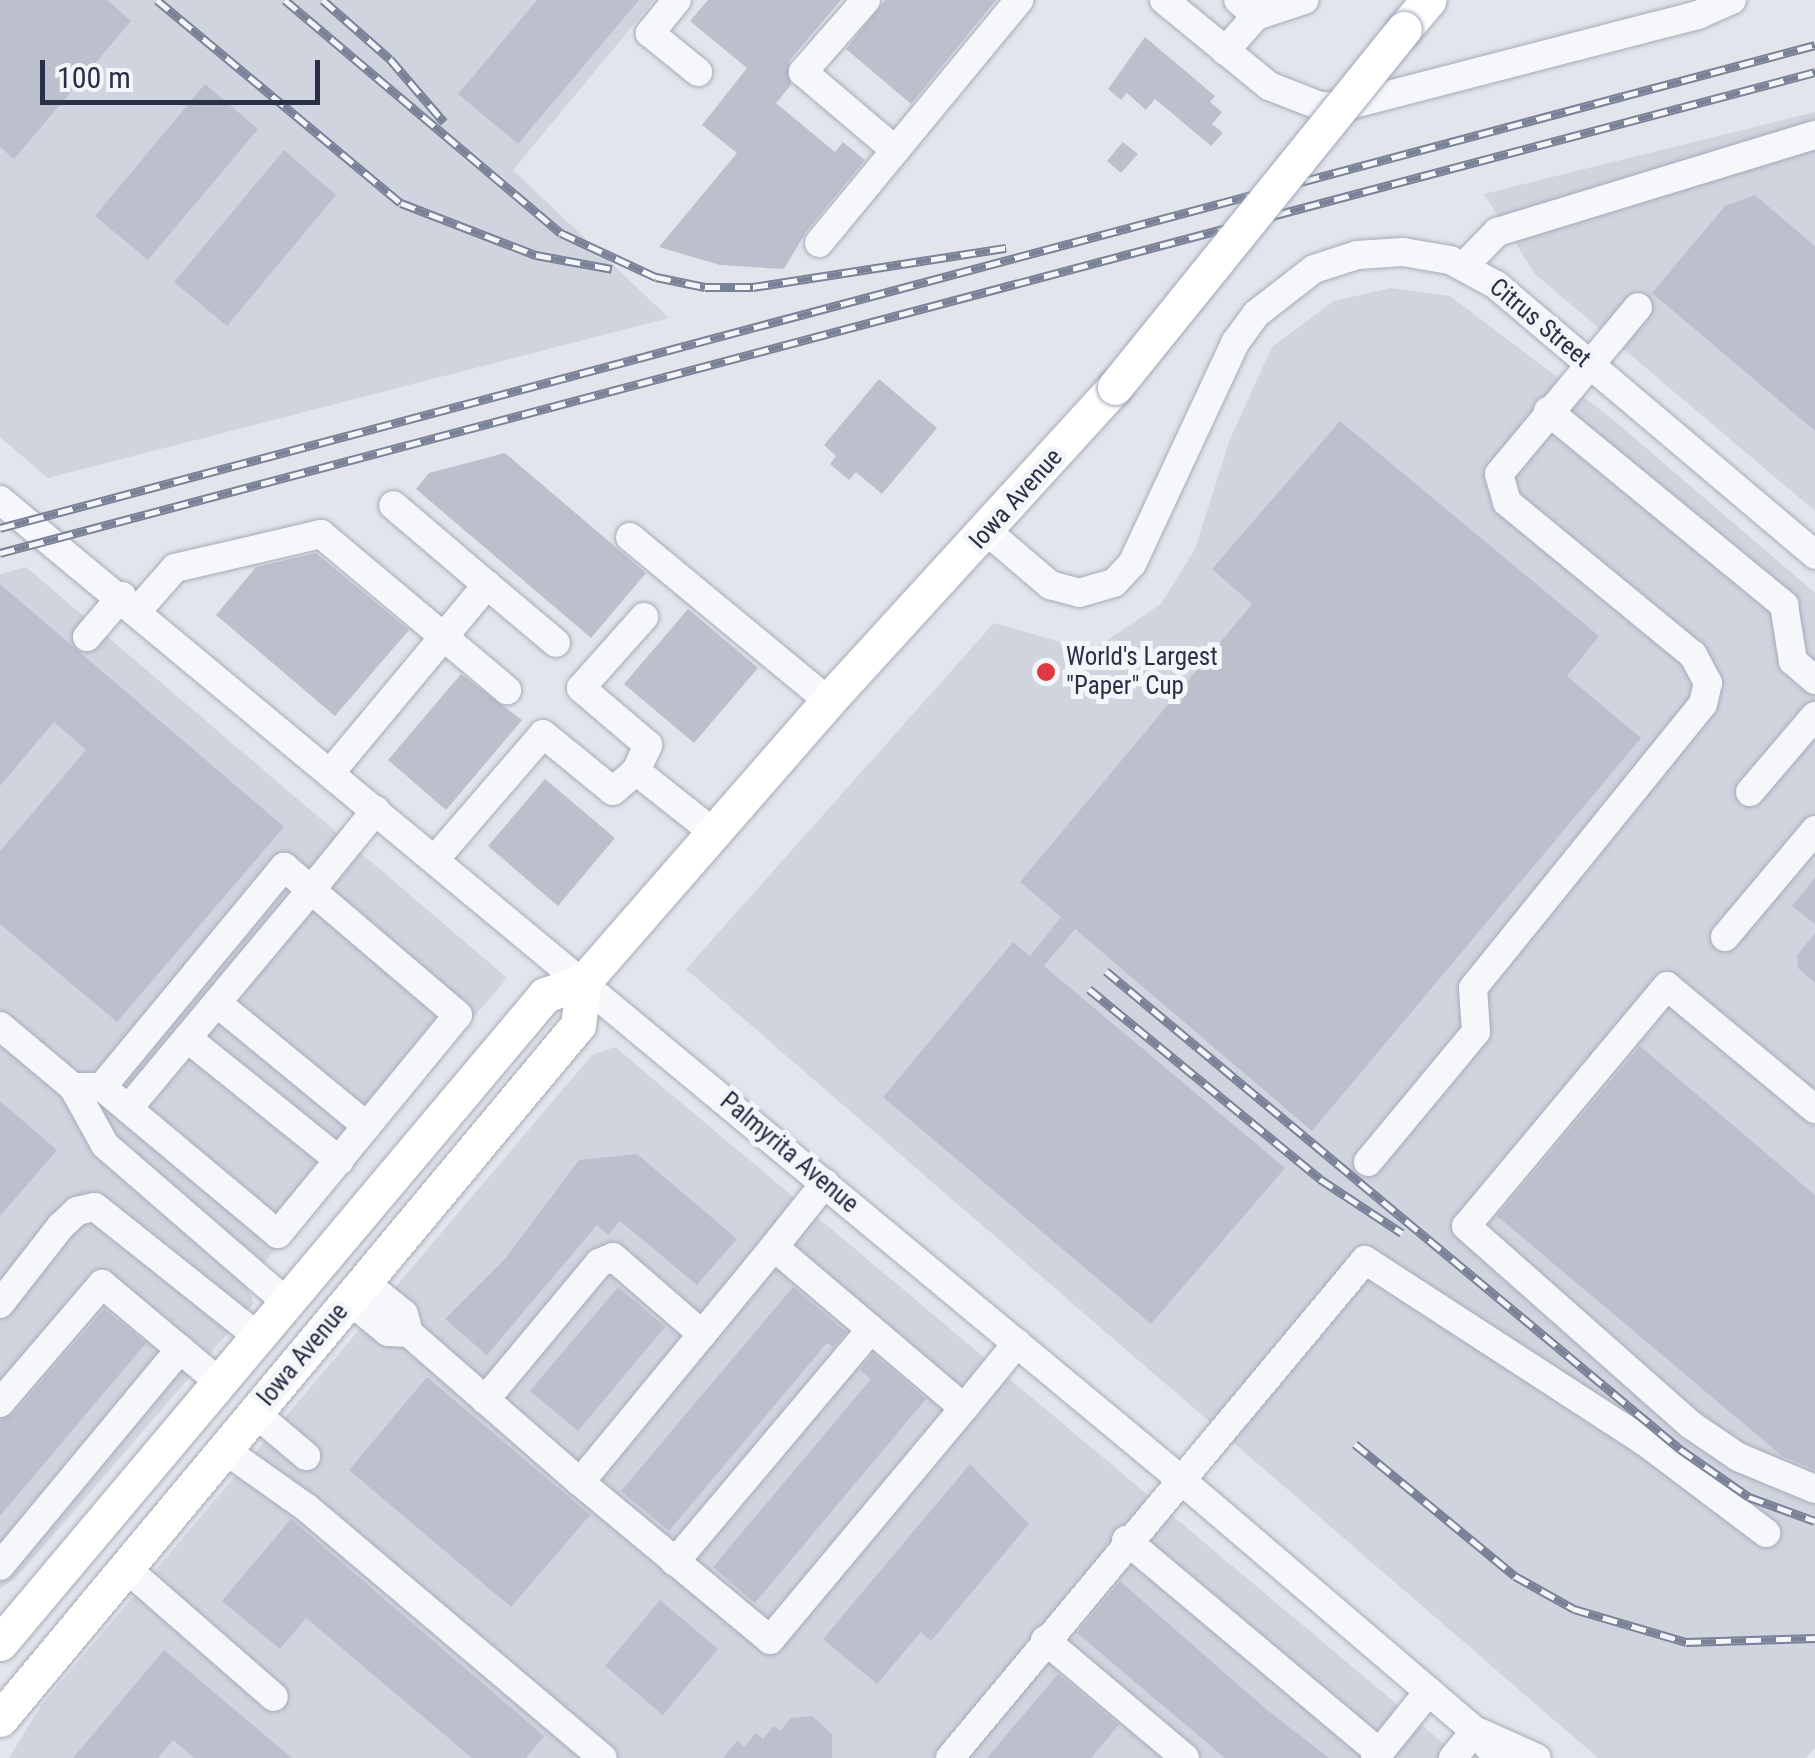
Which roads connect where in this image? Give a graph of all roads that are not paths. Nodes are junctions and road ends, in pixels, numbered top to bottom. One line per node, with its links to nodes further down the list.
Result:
1 (677, 0): 10 (street)
2 (866, 0): 12 (street)
3 (1019, 0): 12 (street)
4 (1164, 0): 9 (street)
5 (1304, 0): 8 (street)
6 (1428, 0): 21 (main road, Iowa Avenue, bridge)
7 (1732, 0): 9 (street)
8 (1247, 8): 9 (street)
9 (1225, 52)
10 (698, 72)
11 (1813, 138): 14 (street)
12 (895, 150): 13 (street)
13 (818, 243)
14 (1465, 266): 16 (street, Citrus Street); 21 (street, Citrus Street)
15 (1638, 307): 16 (street)
16 (1589, 364): 17 (street); 23 (street, Citrus Street)
17 (1548, 411): 30 (street); 53 (street)
18 (0, 482): 25 (street, Palmyrita Avenue)
19 (0, 500): 25 (street, Palmyrita Avenue)
20 (393, 506): 24 (street)
21 (988, 532): 32 (main road, Iowa Avenue)
22 (630, 537): 32 (street)
23 (1815, 555)
24 (487, 585): 28 (street); 29 (street)
25 (120, 595): 27 (street); 28 (street); 35 (street, Palmyrita Avenue)
26 (644, 617): 34 (street)
27 (87, 637)
28 (444, 637): 31 (street); 35 (street)
29 (556, 643)
30 (1815, 680)
31 (508, 690)
32 (828, 701): 39 (main road, Iowa Avenue)
33 (1815, 716): 36 (street)
34 (636, 770): 39 (street); 40 (street)
35 (331, 772): 37 (street, Palmyrita Avenue)
36 (1750, 792)
37 (376, 810): 40 (street, Palmyrita Avenue); 41 (street)
38 (1815, 830): 42 (street)
39 (713, 832): 43 (main road, Iowa Avenue)
40 (438, 857): 43 (street, Palmyrita Avenue)
41 (310, 890): 44 (street); 48 (street); 51 (street)
42 (1725, 937)
43 (584, 981): 54 (street, Palmyrita Avenue); 56 (main road, Iowa Avenue); 57 (main road, Iowa Avenue)
44 (217, 1003): 46 (street); 51 (street)
45 (0, 1026): 47 (street)
46 (188, 1038): 49 (street); 52 (street)
47 (73, 1087): 48 (street); 57 (street)
48 (102, 1088): 49 (street)
49 (128, 1109): 52 (street)
50 (1815, 1109): 73 (street)
51 (368, 1126): 52 (street)
52 (340, 1161)
53 (1368, 1162)
54 (824, 1182): 55 (street); 62 (street, Palmyrita Avenue)
55 (774, 1247): 59 (street); 60 (street)
56 (357, 1291): 65 (street); 68 (main road, Iowa Avenue)
57 (286, 1302): 61 (main road, Iowa Avenue)
58 (0, 1304): 61 (street)
59 (872, 1329): 67 (street); 76 (street)
60 (702, 1334): 65 (street); 72 (street)
61 (257, 1336): 64 (main road, Iowa Avenue)
62 (1017, 1343): 67 (street); 71 (street, Palmyrita Avenue)
63 (180, 1349): 64 (street); 66 (street); 77 (street)
64 (219, 1382): 80 (main road, Iowa Avenue)
65 (485, 1400): 72 (street)
66 (0, 1403)
67 (964, 1408): 76 (street)
68 (254, 1414): 69 (main road, Iowa Avenue); 70 (street)
69 (225, 1450): 78 (main road, Iowa Avenue); 87 (street)
70 (306, 1456)
71 (1180, 1479): 74 (street); 75 (street); 81 (street, Palmyrita Avenue)
72 (580, 1482): 76 (street)
73 (1815, 1489)
74 (1766, 1534)
75 (1126, 1540): 79 (street); 86 (street)
76 (675, 1562)
77 (0, 1566)
78 (126, 1568): 82 (street); 83 (main road, Iowa Avenue)
79 (1046, 1640): 85 (street); 88 (street)
80 (0, 1643)
81 (1429, 1690): 84 (street, Palmyrita Avenue); 86 (street)
82 (274, 1697)
83 (0, 1719)
84 (1475, 1731): 89 (street); 90 (street, Palmyrita Avenue); 91 (street, Palmyrita Avenue)
85 (1166, 1752)
86 (1378, 1755)
87 (603, 1758)
88 (950, 1758)
89 (1453, 1758)
90 (1498, 1758)
91 (1538, 1758)

